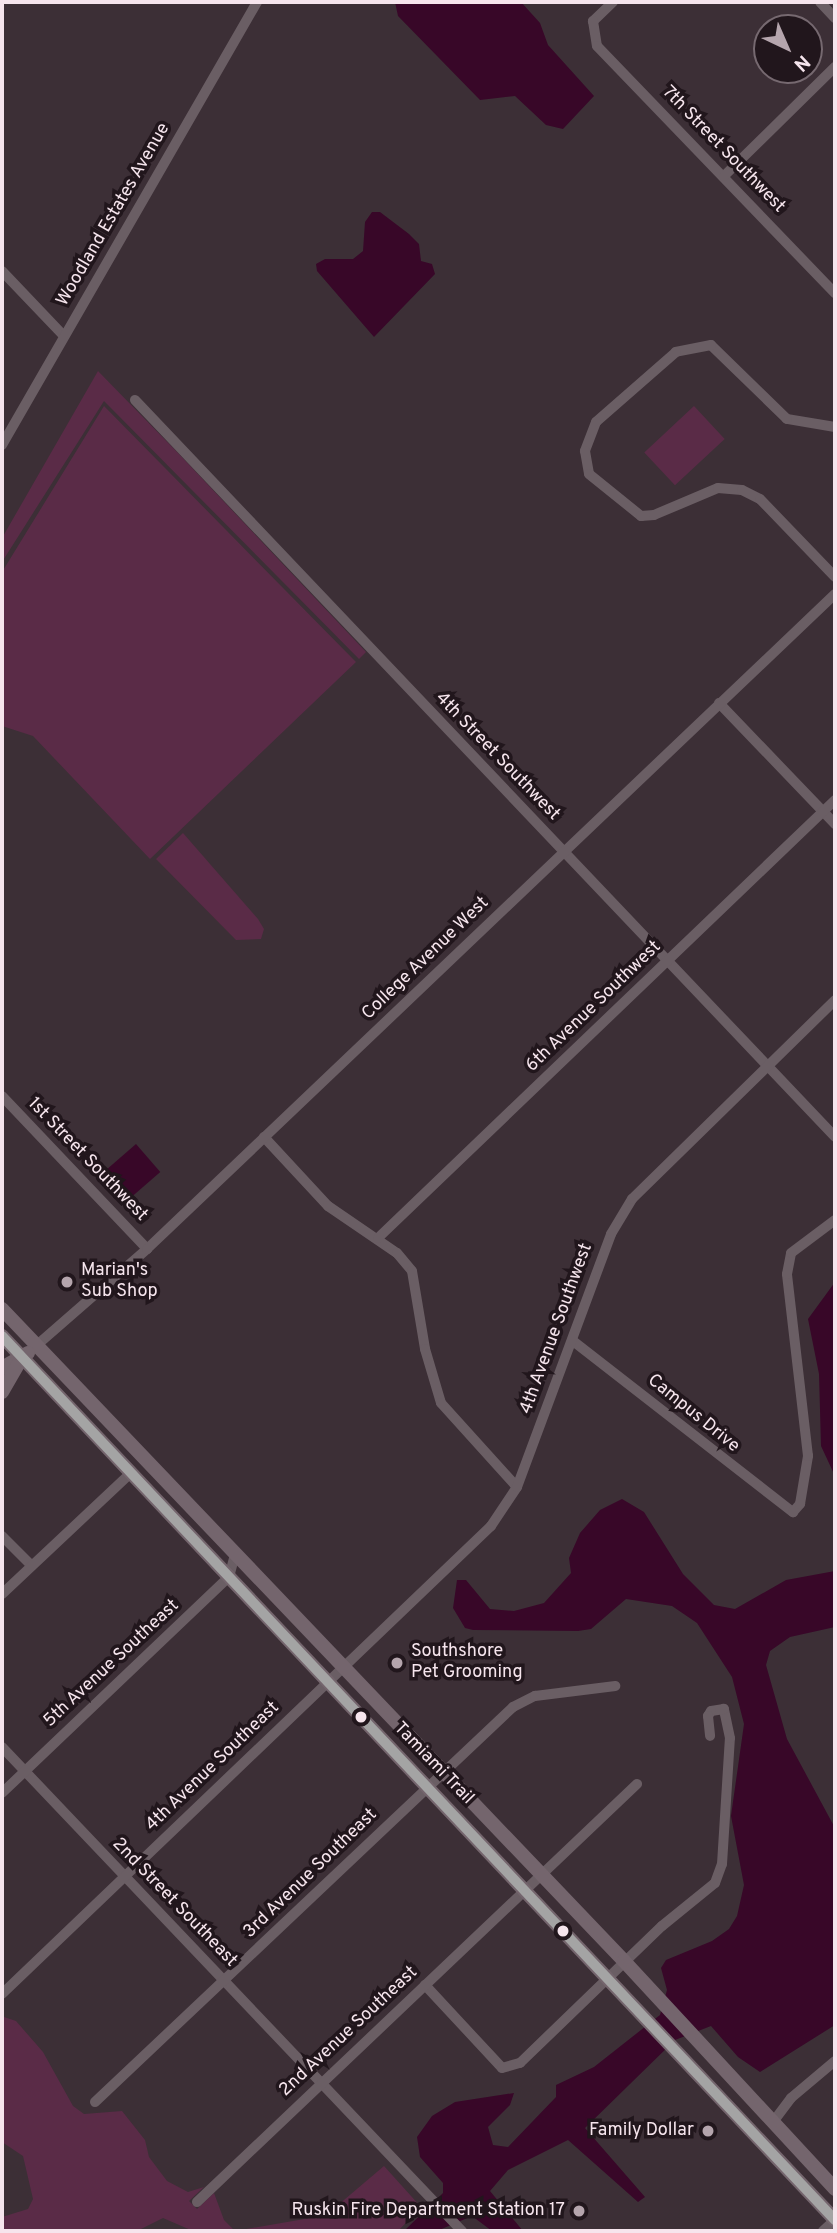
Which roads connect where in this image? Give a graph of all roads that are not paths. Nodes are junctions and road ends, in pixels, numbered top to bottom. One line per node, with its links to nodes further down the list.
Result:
1 (257, 2): 9 (street, Woodland Estates Avenue)
2 (613, 2): 6 (street, 7th Street Southwest)
3 (820, 2): 4 (street)
4 (835, 18)
5 (835, 67): 6 (street)
6 (724, 176): 8 (street, 7th Street Southwest)
7 (2, 271): 9 (street)
8 (835, 293)
9 (64, 336): 12 (street, Woodland Estates Avenue)
10 (135, 400): 19 (street, 4th Street Southwest)
11 (835, 427): 13 (street)
12 (2, 445)
13 (835, 577)
14 (835, 594): 15 (street, College Avenue West)
15 (719, 703): 17 (street); 19 (street, College Avenue West)
16 (835, 800): 17 (street, 6th Avenue Southwest)
17 (824, 812): 18 (street); 20 (street, 6th Avenue Southwest)
18 (835, 824)
19 (563, 852): 20 (street, 4th Street Southwest); 24 (street, College Avenue West)
20 (667, 961): 22 (street, 4th Street Southwest); 27 (street, 6th Avenue Southwest)
21 (835, 1000): 22 (street, 4th Avenue Southwest)
22 (767, 1065): 25 (street, 4th Street Southwest); 31 (street, 4th Avenue Southwest)
23 (2, 1096): 28 (street, 1st Street Southwest)
24 (264, 1137): 27 (street); 28 (street, College Avenue West)
25 (835, 1137)
26 (835, 1220): 31 (street, Campus Drive)
27 (378, 1238): 38 (street)
28 (147, 1249): 32 (street, College Avenue West)
29 (2, 1308): 32 (main road, Tamiami Trail)
30 (2, 1336): 33 (main road, Tamiami Trail)
31 (573, 1341): 38 (street, 4th Avenue Southwest)
32 (37, 1345): 33 (main road); 37 (main road, Tamiami Trail)
33 (22, 1358): 34 (main road); 35 (main road); 36 (main road, Tamiami Trail)
34 (2, 1368)
35 (2, 1392)
36 (130, 1474): 37 (main road); 41 (street); 42 (main road, Tamiami Trail)
37 (161, 1476): 40 (main road, Tamiami Trail)
38 (517, 1487): 44 (street, 4th Avenue Southwest)
39 (2, 1536): 41 (street)
40 (235, 1554): 42 (street); 44 (main road, Tamiami Trail)
41 (32, 1566): 43 (street)
42 (229, 1577): 45 (main road, Tamiami Trail); 49 (street, 5th Avenue Southeast)
43 (2, 1594)
44 (344, 1666): 45 (street, 4th Avenue Southwest); 50 (main road, Tamiami Trail)
45 (328, 1681): 52 (main road, Tamiami Trail); 55 (street, 4th Avenue Southeast)
46 (615, 1686): 50 (street, 3rd Avenue Southeast)
47 (710, 1735): 57 (street)
48 (2, 1747): 49 (street, 2nd Street Southeast)
49 (25, 1771): 53 (street, 5th Avenue Southeast); 55 (street, 2nd Street Southeast)
50 (443, 1771): 52 (street, 3rd Avenue Southeast); 54 (main road, Tamiami Trail)
51 (637, 1784): 54 (street, 2nd Avenue Southeast)
52 (428, 1786): 56 (main road, Tamiami Trail); 59 (street, 3rd Avenue Southeast)
53 (2, 1793)
54 (541, 1875): 56 (street, 2nd Avenue Southeast); 57 (main road, Tamiami Trail)
55 (124, 1877): 59 (street, 2nd Street Southeast); 61 (street, 4th Avenue Southeast)
56 (526, 1889): 58 (main road, Tamiami Trail); 60 (street, 2nd Avenue Southeast)
57 (624, 1961): 58 (street); 65 (main road, Tamiami Trail)
58 (608, 1976): 60 (street); 68 (main road, Tamiami Trail)
59 (224, 1981): 63 (street, 2nd Street Southeast); 64 (street, 3rd Avenue Southeast)
60 (425, 1985): 63 (street, 2nd Avenue Southeast)
61 (2, 1994)
62 (835, 2061): 65 (street)
63 (321, 2083): 67 (street, 2nd Avenue Southeast); 69 (street, 2nd Street Southeast)
64 (95, 2102)
65 (773, 2122): 66 (main road, Tamiami Trail)
66 (835, 2189)
67 (197, 2202)
68 (835, 2220): 70 (street)
69 (458, 2227)
70 (824, 2231)

